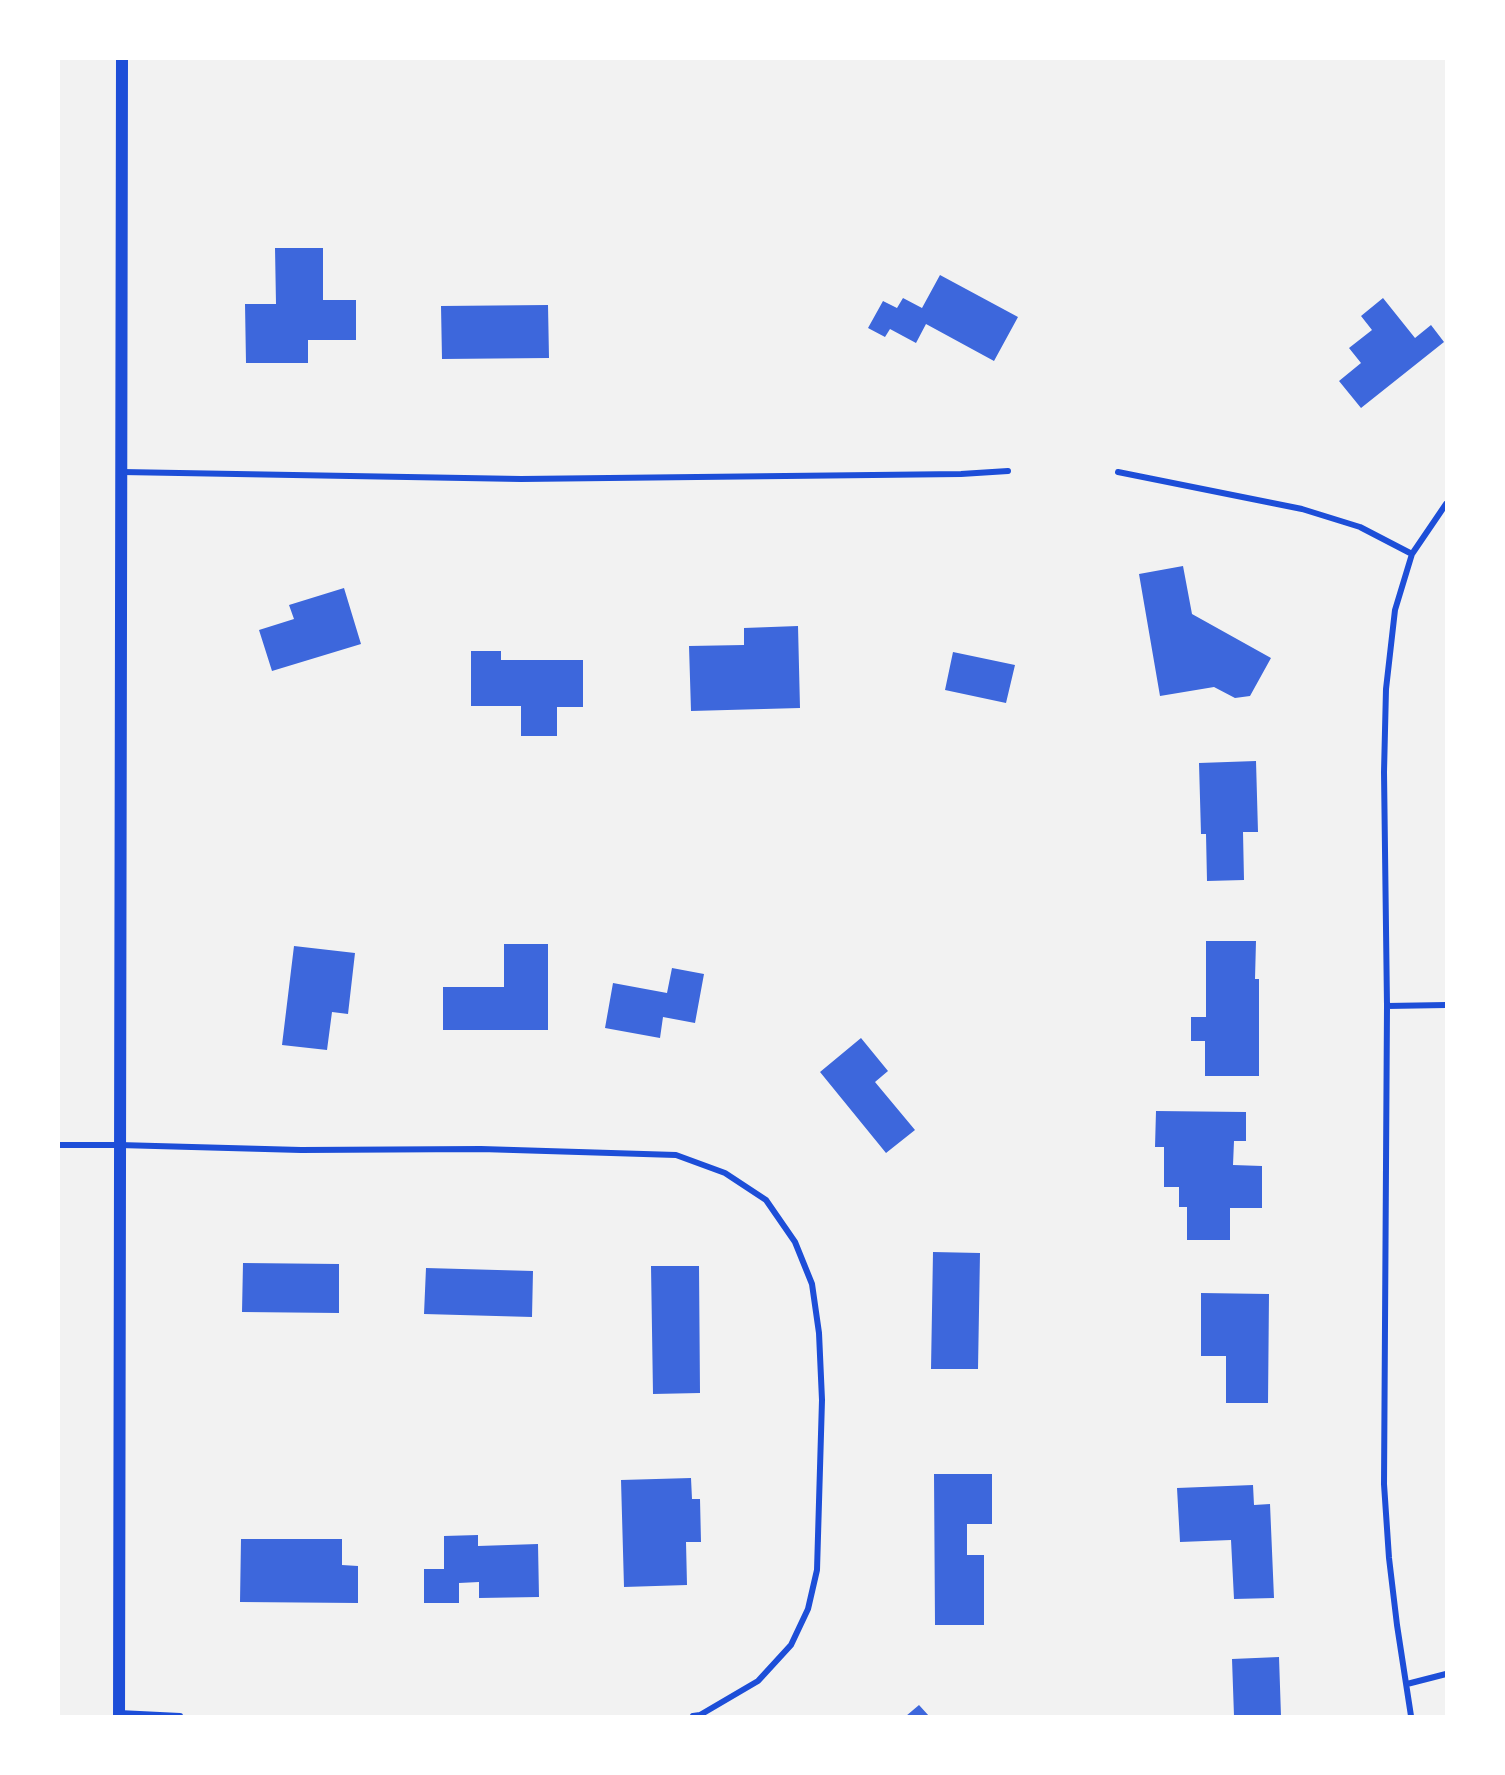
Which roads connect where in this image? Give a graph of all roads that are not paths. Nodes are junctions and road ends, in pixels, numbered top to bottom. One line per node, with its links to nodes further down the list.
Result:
1 (122, 58): 3 (main road)
2 (1008, 471): 3 (street)
3 (122, 472): 10 (main road)
4 (1118, 472): 6 (street)
5 (1446, 504): 6 (street)
6 (1412, 554): 8 (street)
7 (1446, 1005): 8 (street)
8 (1388, 1006): 12 (street)
9 (58, 1145): 10 (street)
10 (119, 1145): 13 (main road); 15 (street)
11 (1446, 1674): 12 (street)
12 (1407, 1684): 16 (street)
13 (119, 1715): 14 (street)
14 (180, 1716)
15 (693, 1716)
16 (1411, 1716)

